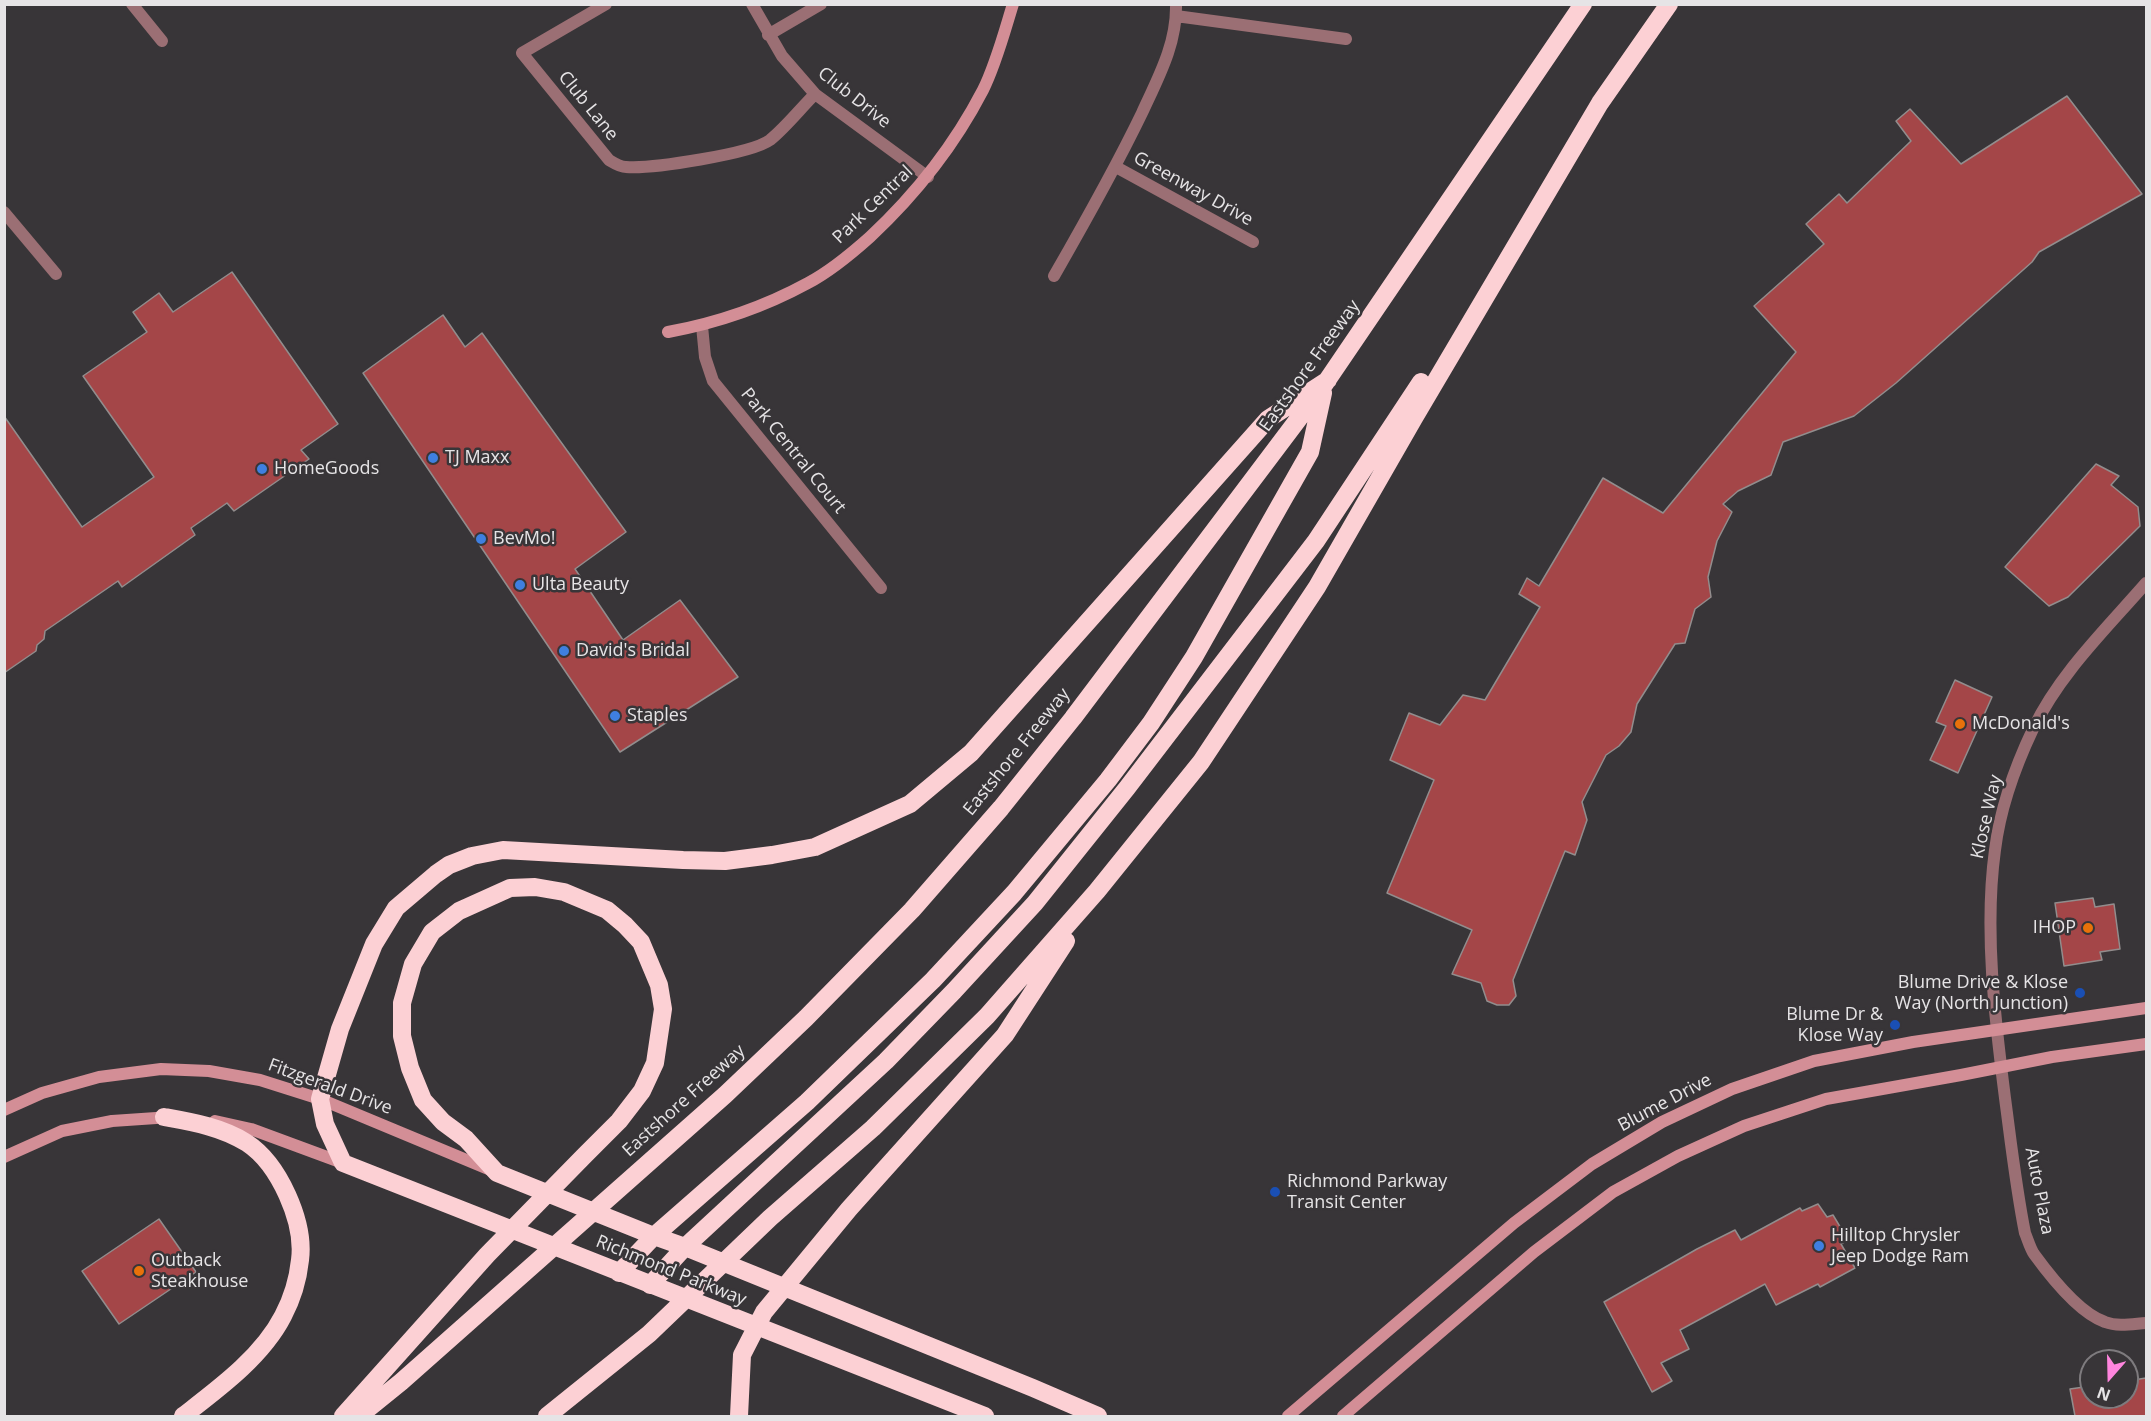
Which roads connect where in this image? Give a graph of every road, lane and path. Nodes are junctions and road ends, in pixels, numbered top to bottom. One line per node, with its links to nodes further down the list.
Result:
1 (132, 4): 11 (street)
2 (606, 4): 12 (street, Club Lane)
3 (752, 4): 9 (street, Club Drive)
4 (820, 4): 9 (street)
5 (1013, 4): 15 (street, Park Central)
6 (1583, 4): 22 (highway, Eastshore Freeway)
7 (1669, 4): 13 (highway)
8 (1176, 10): 10 (street, Greenway Drive); 14 (street, Greenway Drive)
9 (768, 35): 12 (street, Club Drive)
10 (1346, 39)
11 (162, 41)
12 (814, 94): 15 (street, Club Drive)
13 (1600, 103): 25 (highway); 37 (highway)
14 (1116, 167): 17 (street, Greenway Drive); 19 (street, Greenway Drive)
15 (928, 177): 20 (street, Park Central)
16 (4, 212): 18 (street)
17 (1253, 242)
18 (56, 274)
19 (1054, 276)
20 (702, 326): 21 (street, Park Central); 24 (street, Park Central Court)
21 (668, 332)
22 (1326, 382): 30 (highway); 36 (highway); 43 (highway, Eastshore Freeway)
23 (2146, 583): 27 (street, Klose Way)
24 (881, 588)
25 (1097, 891): 44 (highway); 45 (highway)
26 (2146, 1008): 27 (street, Blume Drive)
27 (1996, 1030): 29 (street, Auto Plaza); 48 (street, Blume Drive)
28 (2146, 1044): 29 (street)
29 (2001, 1066): 40 (street, Auto Plaza); 49 (street)
30 (320, 1099): 31 (street, Fitzgerald Drive); 34 (highway); 35 (street, Fitzgerald Drive)
31 (4, 1110)
32 (164, 1117): 33 (street); 34 (street); 41 (highway)
33 (4, 1157)
34 (343, 1163): 38 (highway, Richmond Parkway)
35 (497, 1173): 36 (highway, Richmond Parkway); 42 (highway)
36 (654, 1236): 37 (highway, Richmond Parkway); 38 (highway)
37 (685, 1247): 39 (highway); 47 (highway, Richmond Parkway)
38 (619, 1273): 39 (highway, Richmond Parkway)
39 (650, 1286): 46 (highway, Richmond Parkway)
40 (2146, 1323)
41 (183, 1416)
42 (343, 1416)
43 (359, 1416)
44 (547, 1416)
45 (739, 1416)
46 (985, 1416)
47 (1098, 1416)
48 (1288, 1416)
49 (1343, 1416)

